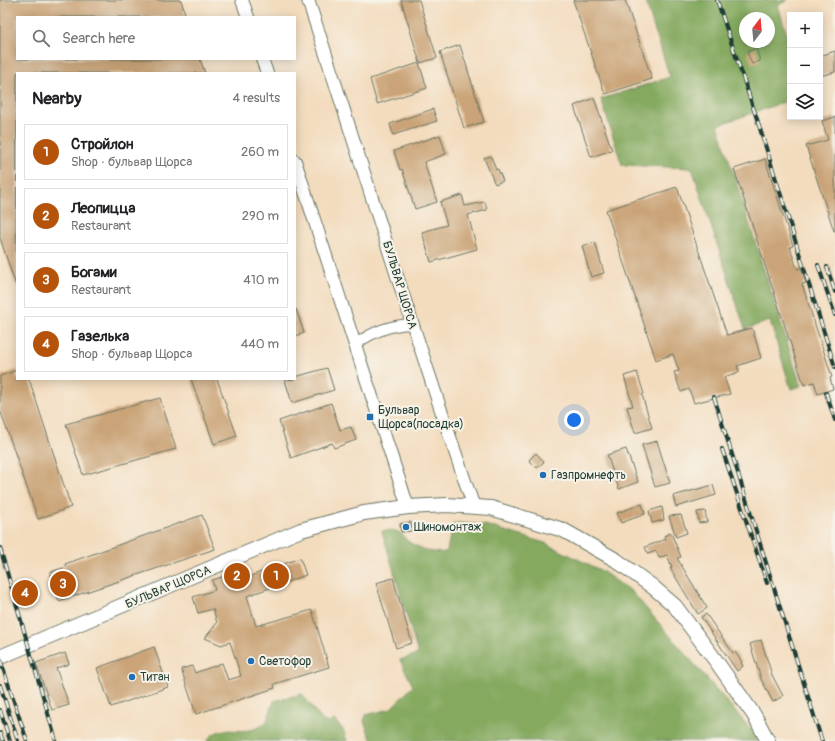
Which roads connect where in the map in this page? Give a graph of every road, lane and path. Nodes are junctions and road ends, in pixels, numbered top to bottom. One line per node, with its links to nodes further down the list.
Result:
1 (242, 0): 3 (street)
2 (308, 0): 7 (street, БУЛЬВАР ЩОРСА)
3 (248, 16)
4 (262, 60): 5 (street)
5 (267, 72)
6 (296, 164): 8 (street)
7 (411, 324): 8 (street); 10 (street, БУЛЬВАР ЩОРСА)
8 (356, 344): 9 (street)
9 (408, 506): 10 (main road, БУЛЬВАР ЩОРСА); 11 (main road, БУЛЬВАР ЩОРСА)
10 (474, 507): 12 (main road)
11 (0, 657)
12 (768, 741)

